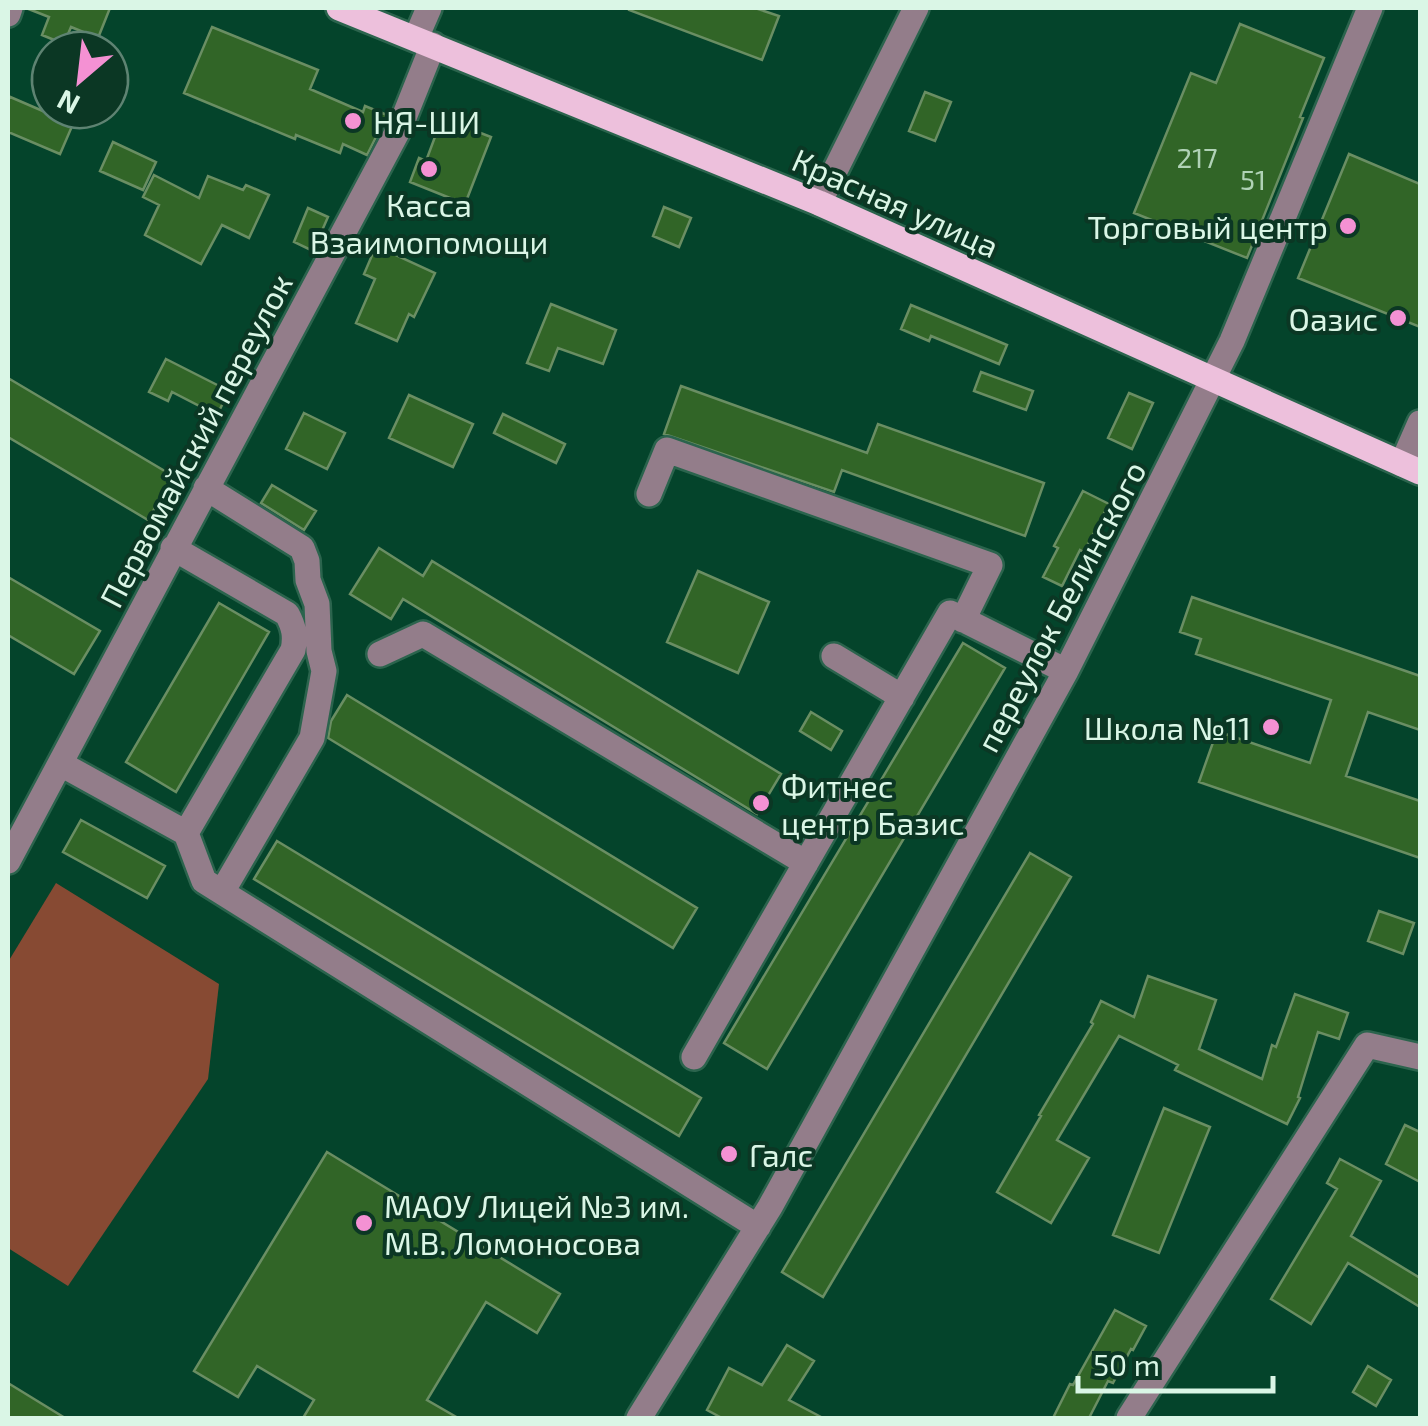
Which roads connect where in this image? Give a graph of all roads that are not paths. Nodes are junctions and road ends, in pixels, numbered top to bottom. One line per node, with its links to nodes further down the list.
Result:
1 (340, 8): 5 (main road, Красная улица)
2 (429, 8): 5 (street, Первомайский переулок)
3 (916, 8): 6 (street)
4 (1370, 8): 7 (street, переулок Белинского)
5 (425, 42): 6 (main road, Красная улица); 10 (street, Первомайский переулок)
6 (820, 203): 7 (main road, Красная улица)
7 (1214, 380): 9 (main road, Красная улица); 16 (street, переулок Белинского)
8 (1420, 423): 9 (street)
9 (1411, 468)
10 (206, 488): 12 (street, Первомайский переулок); 22 (street)
11 (649, 494): 13 (street)
12 (173, 548): 18 (street, Первомайский переулок); 19 (street)
13 (963, 620): 16 (street); 17 (street)
14 (380, 654): 21 (street)
15 (834, 656): 17 (street)
16 (1066, 671): 25 (street, переулок Белинского)
17 (902, 697): 21 (street)
18 (61, 764): 19 (street); 20 (street, Первомайский переулок)
19 (186, 833): 22 (street)
20 (8, 861)
21 (806, 863): 23 (street)
22 (222, 892): 25 (street)
23 (694, 1057)
24 (1420, 1057): 27 (street)
25 (758, 1227): 26 (street, переулок Белинского)
26 (639, 1418)
27 (1129, 1418)

